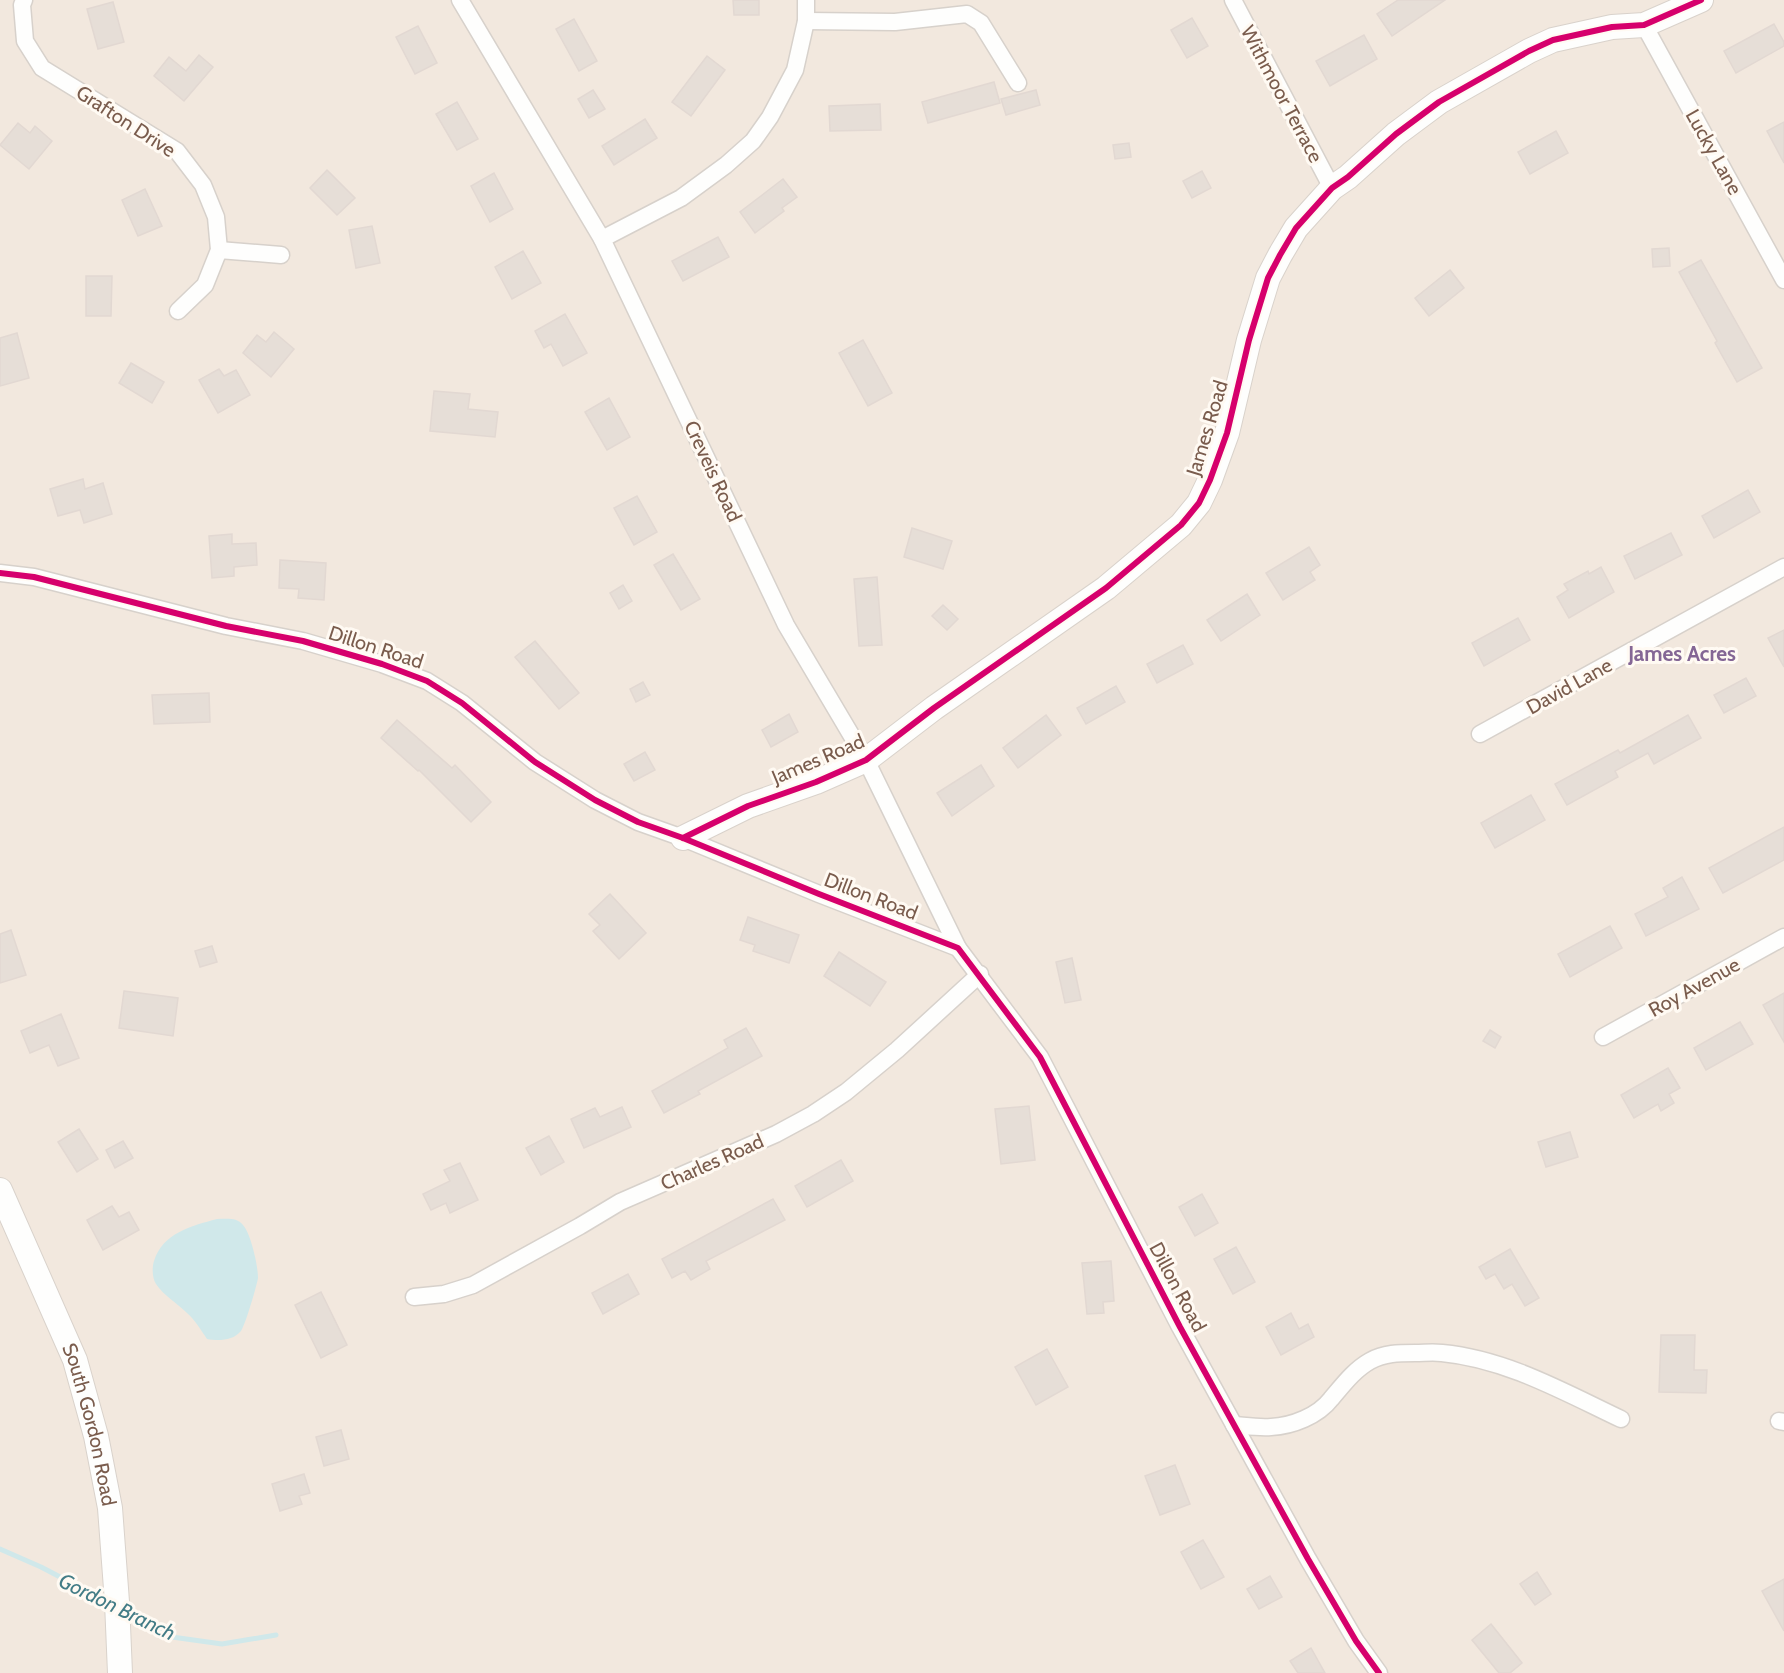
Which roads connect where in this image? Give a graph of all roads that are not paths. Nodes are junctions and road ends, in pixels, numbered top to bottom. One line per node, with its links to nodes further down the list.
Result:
1 (24, 0): 11 (street, Grafton Drive)
2 (460, 0): 10 (street, Creveis Road)
3 (806, 0): 6 (street)
4 (1233, 0): 9 (street, Withmoor Terrace)
5 (1701, 0): 7 (street, James Road)
6 (806, 21): 8 (street); 10 (street)
7 (1644, 25): 9 (street, James Road); 13 (street, Lucky Lane)
8 (1018, 83)
9 (1332, 188): 18 (street, James Road)
10 (602, 239): 18 (street, Creveis Road)
11 (219, 250): 12 (street); 14 (street, Grafton Drive)
12 (281, 255)
13 (1784, 280)
14 (178, 310)
15 (1784, 567): 17 (street, David Lane)
16 (0, 573): 19 (street, Dillon Road)
17 (1480, 734)
18 (866, 760): 19 (street, James Road); 21 (street, Creveis Road)
19 (683, 838): 21 (street, Dillon Road)
20 (1784, 937): 23 (street, Roy Avenue)
21 (958, 948): 22 (street, Dillon Road)
22 (980, 975): 25 (street, Charles Road); 27 (street, Dillon Road)
23 (1603, 1037)
24 (0, 1190): 28 (street, South Gordon Road)
25 (414, 1297)
26 (1621, 1419): 27 (street)
27 (1234, 1425): 29 (street, Dillon Road)
28 (120, 1673)
29 (1379, 1673)

